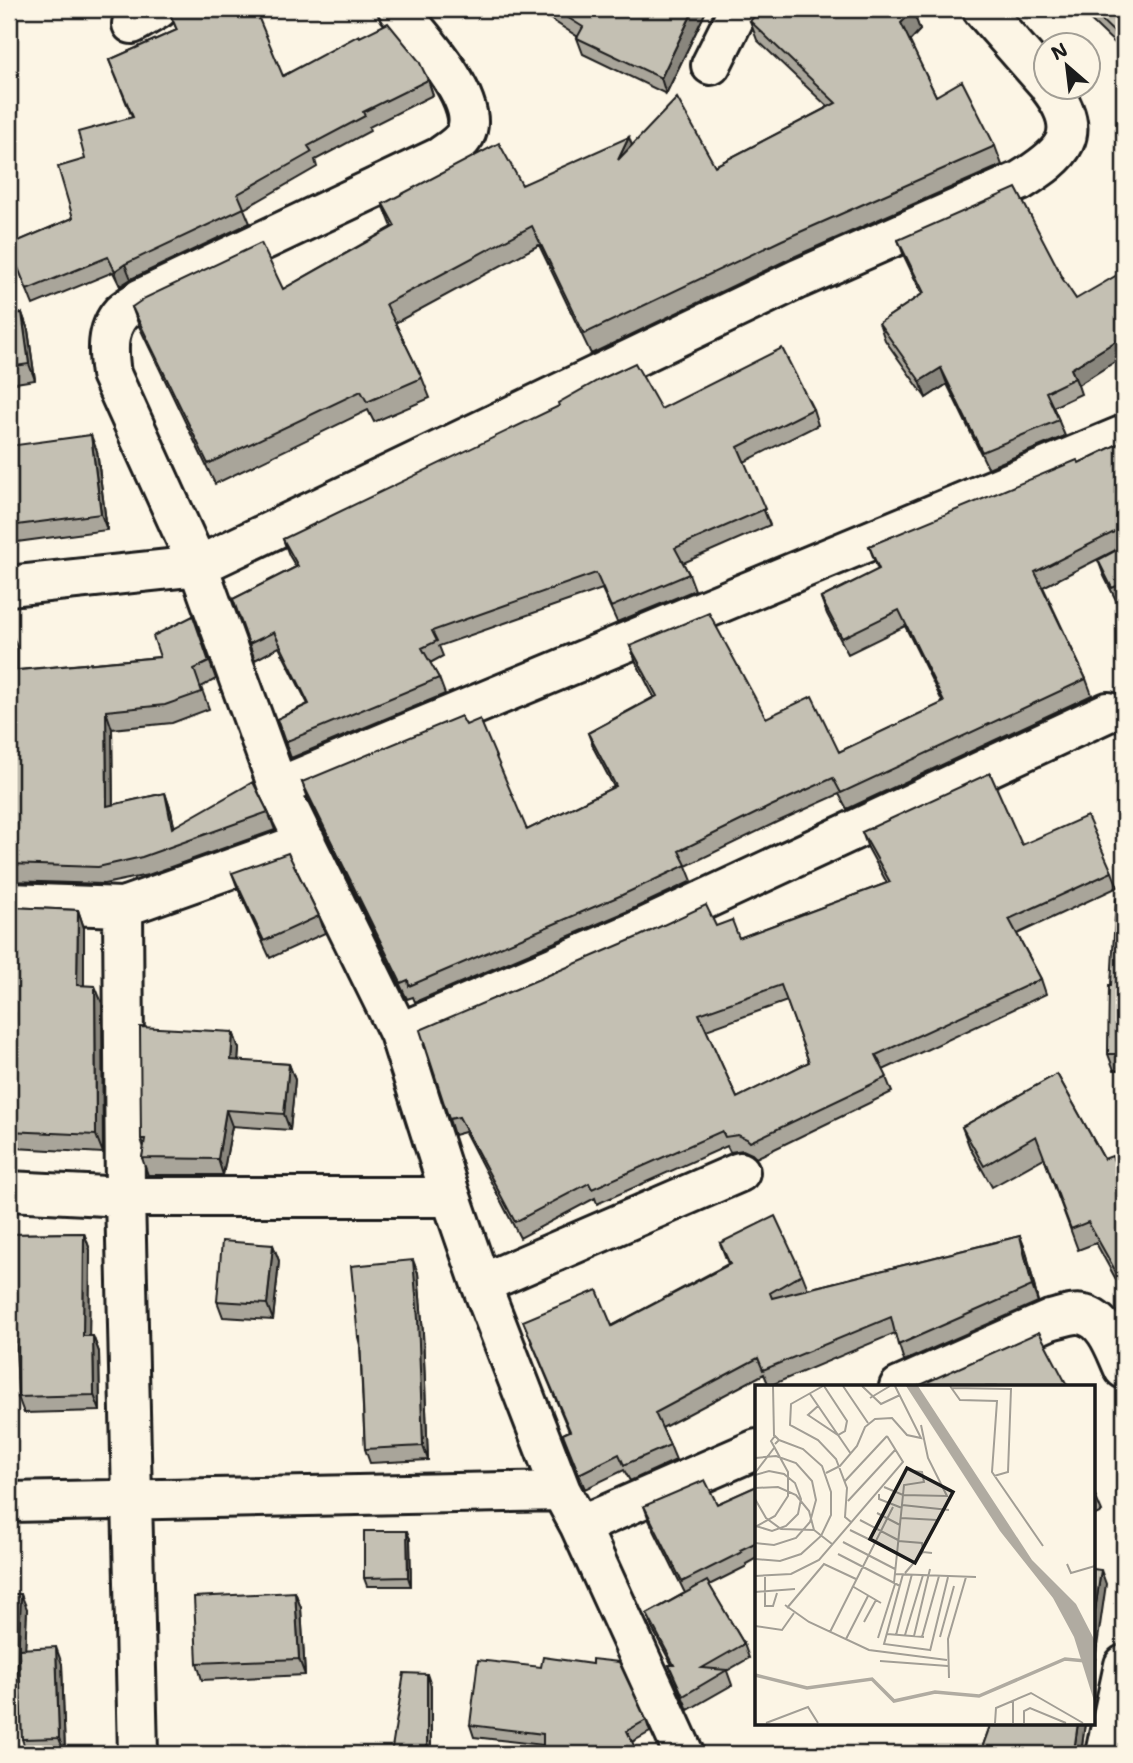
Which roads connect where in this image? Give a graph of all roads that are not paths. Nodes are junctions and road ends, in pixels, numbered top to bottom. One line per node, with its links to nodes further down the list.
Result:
1 (398, 9): 8 (street)
2 (739, 9): 4 (street)
3 (982, 9): 5 (street)
4 (711, 65)
5 (1032, 67)
6 (1058, 102): 8 (street)
7 (1124, 435): 11 (street)
8 (198, 566): 9 (street); 11 (street)
9 (9, 586)
10 (1108, 712): 15 (street)
11 (278, 787): 12 (street)
12 (306, 842): 14 (street); 15 (street)
13 (9, 903): 14 (street)
14 (123, 907): 18 (street)
15 (399, 1033): 19 (street)
16 (740, 1172): 20 (street)
17 (9, 1191): 18 (street)
18 (125, 1197): 19 (street); 25 (street)
19 (451, 1197): 20 (street)
20 (481, 1284): 24 (street)
21 (1124, 1369): 22 (street)
22 (904, 1385)
23 (755, 1450): 27 (street)
24 (561, 1491): 25 (street); 27 (street)
25 (132, 1500): 26 (street); 29 (street)
26 (9, 1502)
27 (580, 1526): 30 (street)
28 (1124, 1665): 31 (street)
29 (138, 1754)
30 (684, 1754)
31 (1105, 1754)

